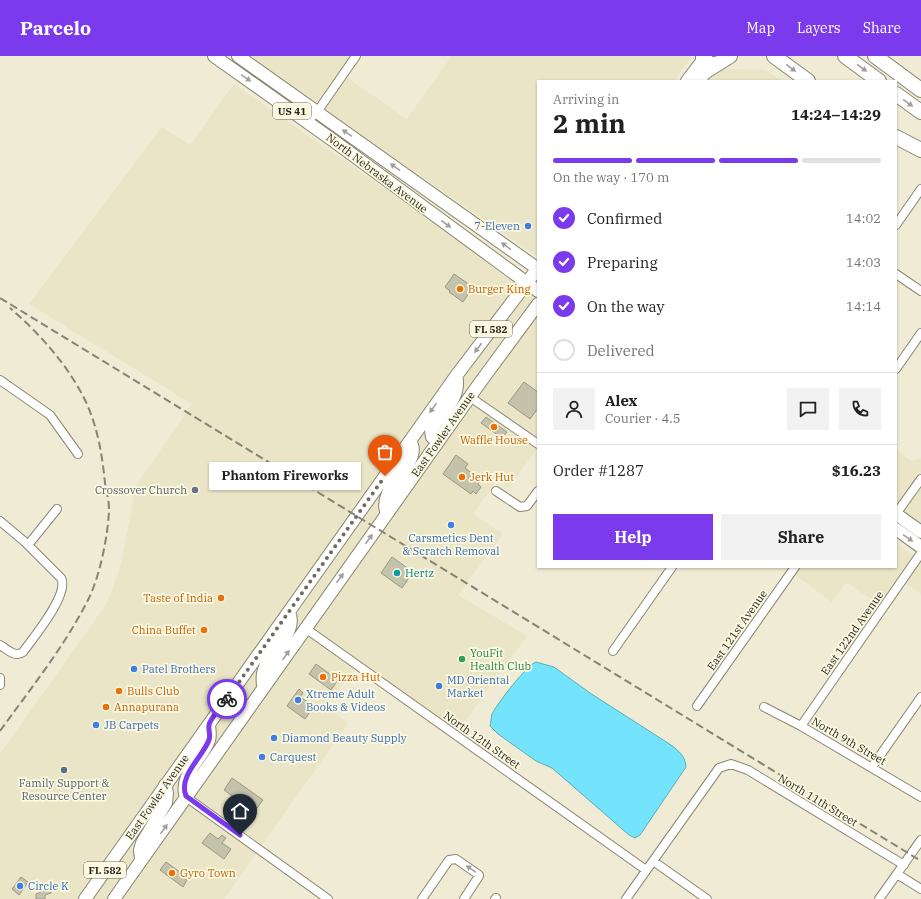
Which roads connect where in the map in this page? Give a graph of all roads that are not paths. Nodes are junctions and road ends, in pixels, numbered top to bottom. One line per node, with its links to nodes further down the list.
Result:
1 (214, 56): 17 (main road, North Nebraska Avenue / US 41, one-way to 17)
2 (238, 56): 15 (main road, North Nebraska Avenue / US 41)
3 (356, 56): 15 (street)
4 (718, 56): 9 (main road)
5 (730, 56): 9 (highway)
6 (774, 56): 11 (highway, one-way to 11)
7 (845, 56): 12 (highway, one-way to 12)
8 (875, 56): 13 (highway)
9 (704, 65): 10 (main road)
10 (688, 80)
11 (807, 80)
12 (878, 80)
13 (921, 90)
14 (897, 95): 16 (highway, one-way to 16)
15 (317, 112): 17 (street); 22 (main road, North Nebraska Avenue / US 41, one-way to 15)
16 (921, 112)
17 (307, 121): 20 (main road, North Nebraska Avenue / US 41)
18 (897, 138): 19 (highway)
19 (921, 150)
20 (380, 176): 22 (main road); 27 (main road, North Nebraska Avenue / US 41, one-way to 27)
21 (921, 189): 23 (street)
22 (436, 196): 24 (main road, North Nebraska Avenue / US 41, one-way to 22)
23 (897, 224)
24 (537, 268)
25 (537, 270): 27 (main road, East Fowler Avenue / FL 582)
26 (897, 275): 29 (street)
27 (526, 283): 28 (main road, North Nebraska Avenue / US 41); 33 (main road, East Fowler Avenue / FL 582, one-way to 33)
28 (537, 290)
29 (921, 291)
30 (533, 315): 35 (main road, East Fowler Avenue / FL 582)
31 (921, 333): 32 (street)
32 (897, 368)
33 (456, 376): 36 (main road, East Fowler Avenue / FL 582, one-way to 36); 37 (main road)
34 (0, 380): 39 (street)
35 (470, 397): 37 (main road, East Fowler Avenue / FL 582); 38 (street)
36 (410, 441): 45 (main road); 55 (main road, East Fowler Avenue / FL 582)
37 (438, 442): 45 (main road, East Fowler Avenue / FL 582)
38 (537, 443)
39 (78, 454)
40 (921, 479): 44 (street)
41 (496, 491): 42 (street)
42 (537, 492)
43 (57, 509): 50 (street)
44 (897, 513)
45 (387, 514): 56 (main road, East Fowler Avenue / FL 582, one-way to 45)
46 (897, 515): 49 (main road)
47 (0, 521): 50 (street)
48 (897, 531): 51 (main road, one-way to 51)
49 (921, 532)
50 (28, 545): 57 (street)
51 (921, 547)
52 (921, 553): 64 (street, East 122nd Avenue)
53 (671, 568): 58 (street)
54 (794, 568): 61 (street, East 121st Avenue)
55 (288, 612): 59 (main road); 63 (main road, East Fowler Avenue / FL 582)
56 (305, 628): 59 (main road, East Fowler Avenue / FL 582, one-way to 56); 73 (street, North 12th Street)
57 (0, 645)
58 (613, 651)
59 (263, 687): 67 (main road, East Fowler Avenue / FL 582)
60 (921, 697): 65 (street)
61 (697, 706)
62 (764, 707): 64 (street, North 9th Street)
63 (209, 724): 66 (main road, East Fowler Avenue / FL 582); 67 (main road)
64 (801, 726): 65 (street, North 9th Street)
65 (872, 767): 68 (street, North 9th Street)
66 (165, 786): 70 (main road); 76 (main road, East Fowler Avenue / FL 582)
67 (186, 796): 70 (main road, East Fowler Avenue / FL 582, one-way to 67); 78 (street)
68 (921, 797)
69 (921, 840): 72 (street)
70 (141, 860): 77 (main road, East Fowler Avenue / FL 582)
71 (653, 861): 72 (street, North 11th Street); 73 (street); 82 (street)
72 (904, 865): 74 (street)
73 (646, 870): 81 (street)
74 (897, 874): 75 (street); 83 (street)
75 (921, 889)
76 (85, 899)
77 (114, 899)
78 (328, 899)
79 (422, 899): 80 (street, one-way to 79)
80 (464, 899)
81 (626, 899)
82 (707, 899)
83 (880, 899)

